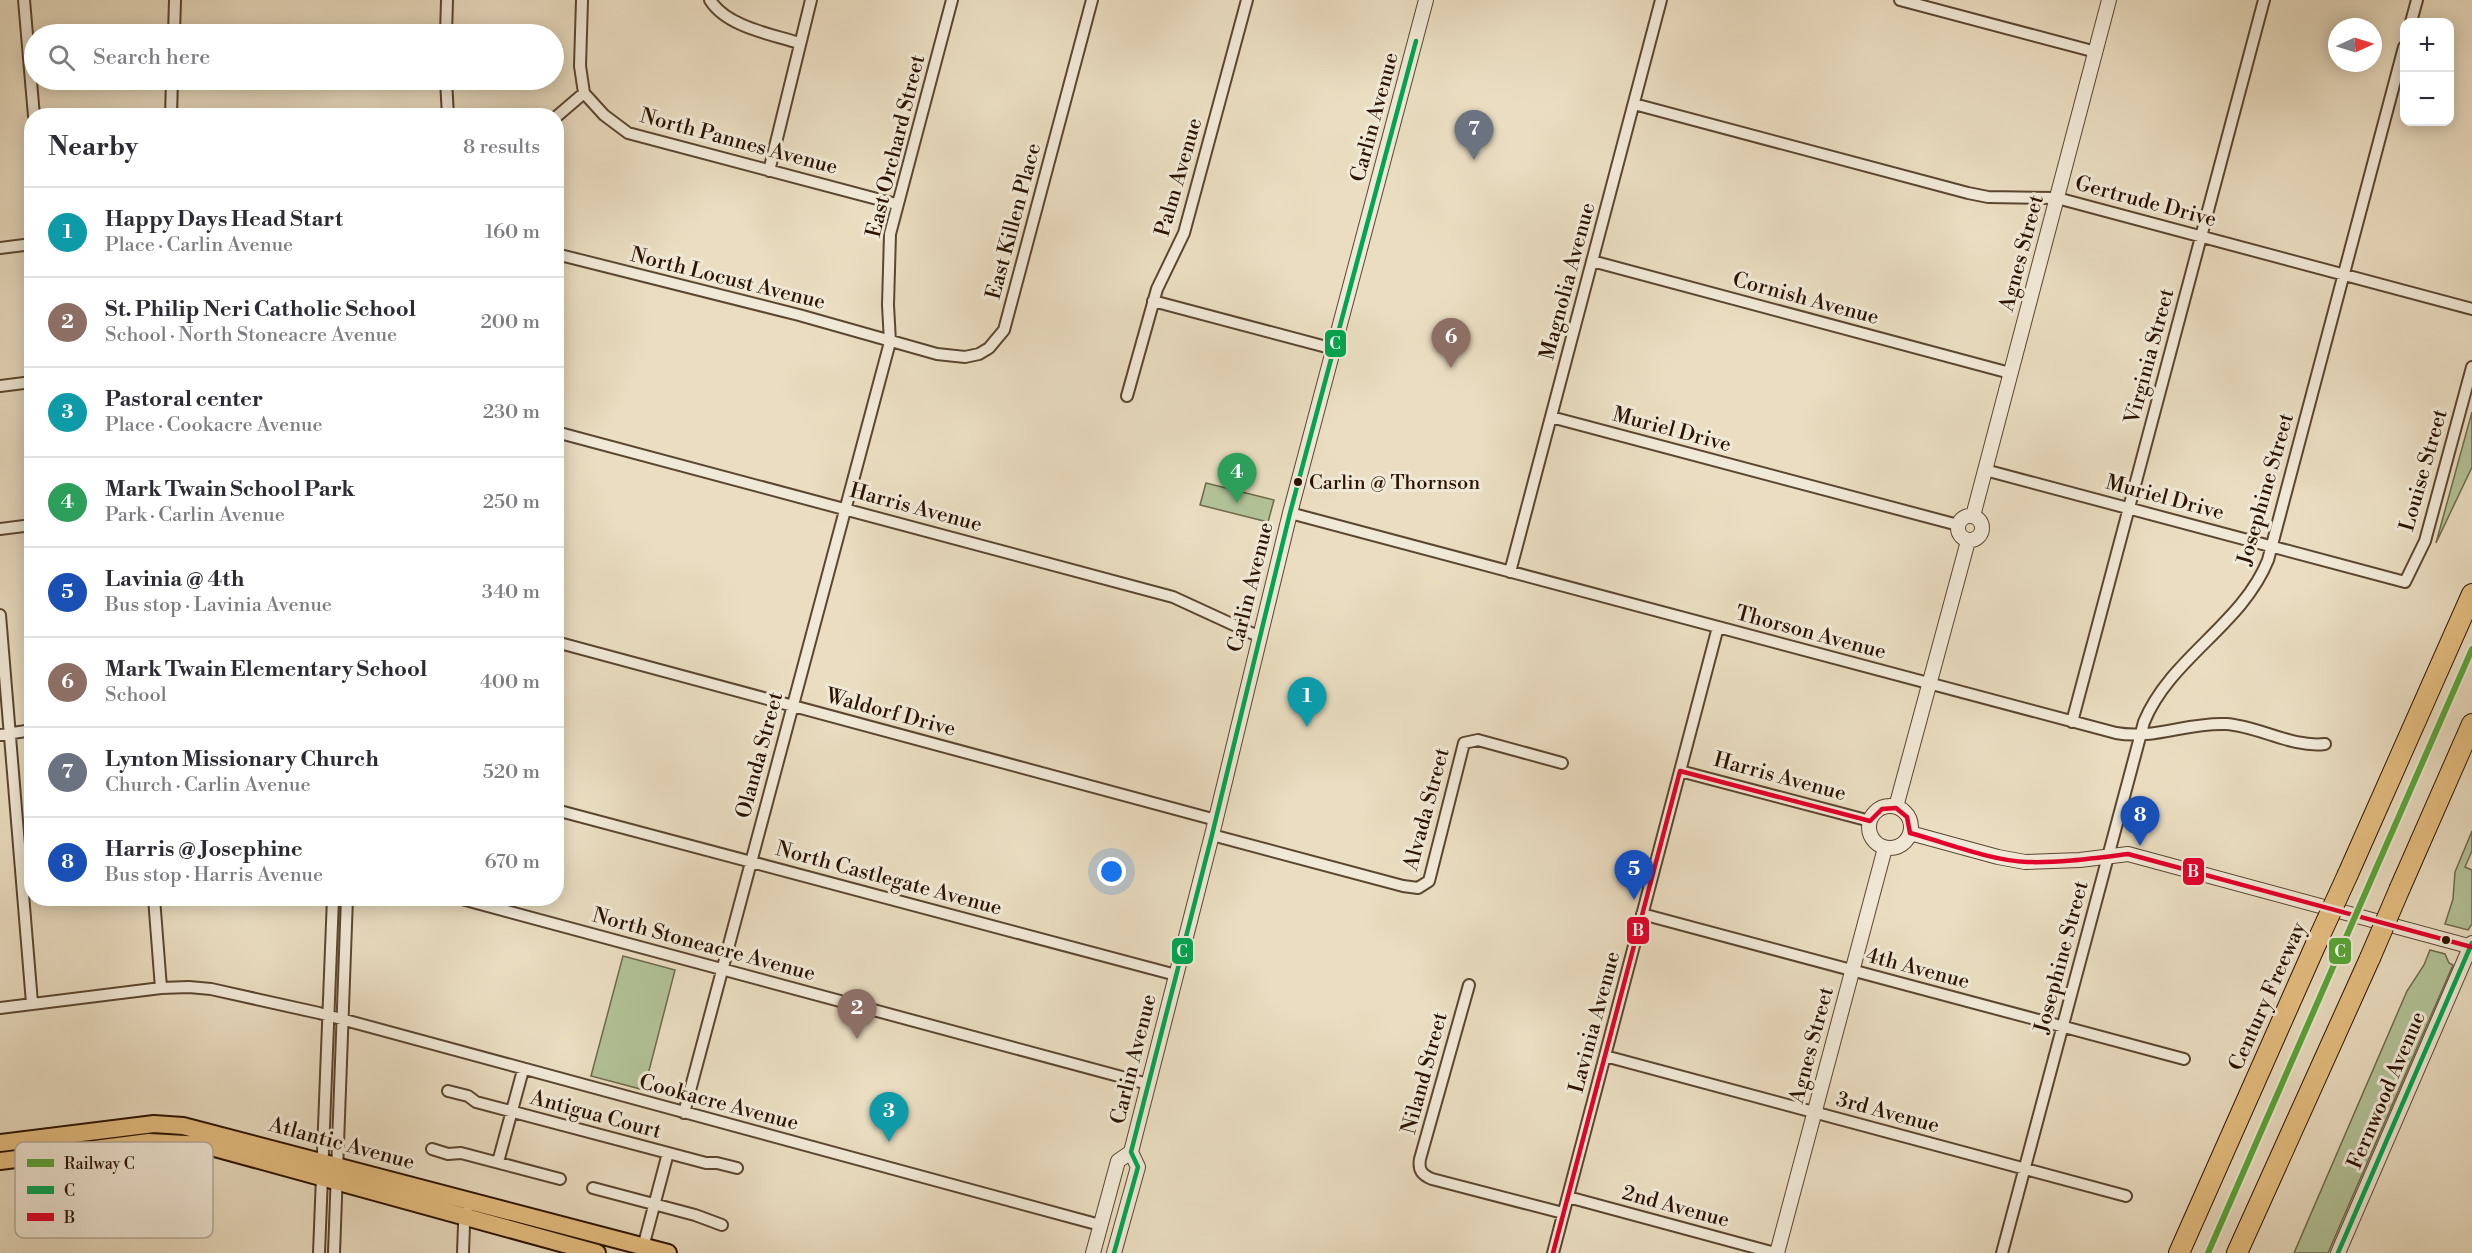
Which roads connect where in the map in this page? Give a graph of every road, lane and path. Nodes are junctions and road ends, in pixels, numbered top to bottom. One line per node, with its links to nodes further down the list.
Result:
1 (24, 0): 17 (street)
2 (175, 0): 18 (street)
3 (447, 0): 19 (street)
4 (582, 0): 26 (street)
5 (710, 0): 20 (street)
6 (811, 0): 20 (street)
7 (952, 0): 34 (street, East Orchard Street)
8 (1092, 0): 43 (street, East Killen Place)
9 (1247, 0): 41 (street, Palm Avenue)
10 (1426, 0): 44 (street, Carlin Avenue)
11 (1661, 0): 27 (street, Magnolia Avenue)
12 (1900, 0): 21 (street)
13 (2109, 0): 21 (street, Agnes Street)
14 (2264, 0): 35 (street, Virginia Street)
15 (2417, 0): 16 (street)
16 (2412, 18)
17 (27, 24)
18 (174, 24)
19 (446, 24)
20 (799, 44): 32 (street)
21 (2096, 52): 33 (street, Agnes Street)
22 (2400, 62): 40 (street, Josephine Street)
23 (33, 90): 28 (street)
24 (172, 90): 29 (street)
25 (447, 90): 30 (street)
26 (584, 93): 31 (street); 32 (street, North Pannes Avenue)
27 (1634, 104): 33 (street, Gertrude Drive); 39 (street, Magnolia Avenue)
28 (34, 108)
29 (171, 108)
30 (448, 108)
31 (564, 110)
32 (769, 171): 34 (street, North Pannes Avenue)
33 (2057, 198): 35 (street, Gertrude Drive); 46 (street, Agnes Street)
34 (897, 204): 43 (street, East Orchard Street)
35 (2201, 236): 40 (street, Gertrude Drive); 54 (street, Virginia Street)
36 (24, 245): 37 (street)
37 (0, 248)
38 (564, 256): 43 (street, North Locust Avenue)
39 (1592, 261): 46 (street, Cornish Avenue); 51 (street, Magnolia Avenue)
40 (2344, 274): 42 (street, Gertrude Drive); 62 (street, Josephine Street)
41 (1154, 301): 44 (street); 49 (street, Palm Avenue)
42 (2472, 309)
43 (890, 342): 50 (street, East Orchard Street)
44 (1334, 349): 56 (street, Carlin Avenue)
45 (2472, 367): 64 (street, Louise Street)
46 (2010, 373): 53 (street, Agnes Street)
47 (24, 383): 48 (street)
48 (0, 386)
49 (1127, 396)
50 (872, 408): 55 (street, Olanda Street)
51 (1551, 417): 58 (street, Muriel Drive); 63 (street, Magnolia Avenue)
52 (564, 434): 55 (street, Harris Avenue)
53 (1985, 470): 54 (street, Muriel Drive); 57 (street, Agnes Street)
54 (2129, 508): 62 (street, Muriel Drive); 72 (street, Virginia Street)
55 (844, 509): 68 (street, Harris Avenue); 71 (street, Olanda Street)
56 (1290, 513): 63 (street, Thorson Avenue); 68 (street, Carlin Avenue)
57 (1973, 516): 58 (street); 61 (street)
58 (1958, 525): 61 (street)
59 (24, 526): 60 (street)
60 (0, 529)
61 (1968, 541): 70 (street)
62 (2272, 546): 64 (street, Muriel Drive); 76 (street, Josephine Street)
63 (1510, 572): 67 (street, Thorson Avenue)
64 (2405, 582)
65 (2472, 594): 148 (highway, Century Freeway, bridge)
66 (0, 615): 75 (street)
67 (1718, 627): 70 (street, Thorson Avenue); 79 (street, Lavinia Avenue)
68 (1260, 637): 82 (street, Carlin Avenue)
69 (564, 644): 71 (street, Waldorf Drive)
70 (1929, 684): 72 (street, Thorson Avenue); 80 (street)
71 (792, 705): 82 (street, Waldorf Drive); 88 (street, Olanda Street)
72 (2072, 722): 76 (street, Thorson Avenue)
73 (2472, 724): 149 (highway, bridge)
74 (24, 731): 75 (street)
75 (5, 734): 100 (street)
76 (2140, 736): 77 (street, Thorson Avenue); 87 (street, Josephine Street)
77 (2325, 744)
78 (1562, 763): 85 (street, Alvada Street)
79 (1680, 771): 83 (street, Harris Avenue); 93 (street, Lavinia Avenue)
80 (1896, 807): 83 (street); 84 (street)
81 (564, 812): 88 (street, North Castlegate Avenue)
82 (1216, 820): 85 (street, Carlin Avenue)
83 (1870, 821): 86 (street)
84 (1910, 833): 86 (street); 87 (street)
85 (1212, 835): 97 (street, Carlin Avenue)
86 (1885, 848): 96 (street, Agnes Street)
87 (2108, 857): 94 (street); 104 (street, Josephine Street)
88 (751, 862): 95 (street, Olanda Street); 97 (street, North Castlegate Avenue)
89 (155, 906): 99 (street)
90 (333, 906): 102 (street)
91 (347, 906): 103 (street)
92 (488, 906): 95 (street, North Stoneacre Avenue)
93 (1642, 914): 96 (street, 4th Avenue); 105 (street, Lavinia Avenue)
94 (2471, 946): 150 (street, Fernwood Avenue)
95 (722, 969): 108 (street, North Stoneacre Avenue); 112 (street, Olanda Street)
96 (1852, 970): 104 (street, 4th Avenue); 111 (street, Agnes Street)
97 (1176, 975): 108 (street, Carlin Avenue)
98 (1469, 985): 132 (street, Niland Street)
99 (161, 988): 100 (street, Cookacre Avenue); 102 (street, Cookacre Avenue)
100 (32, 1004): 101 (street, Cookacre Avenue)
101 (0, 1008)
102 (328, 1016): 103 (street, Cookacre Avenue); 125 (street)
103 (342, 1021): 107 (street, Cookacre Avenue); 125 (street)
104 (2062, 1026): 106 (street, 4th Avenue); 124 (street, Josephine Street)
105 (1605, 1056): 111 (street, 3rd Avenue); 129 (street, Lavinia Avenue)
106 (2184, 1059)
107 (523, 1070): 110 (street); 112 (street, Cookacre Avenue)
108 (1148, 1084): 118 (street, Carlin Avenue)
109 (448, 1091): 110 (street, Antigua Court)
110 (512, 1112): 119 (street, Antigua Court); 122 (street)
111 (1815, 1112): 124 (street, 3rd Avenue); 146 (street, Agnes Street)
112 (684, 1113): 135 (street, Cookacre Avenue)
113 (149, 1142): 114 (main road, Atlantic Avenue)
114 (180, 1142)
115 (0, 1143): 125 (main road, Atlantic Avenue)
116 (213, 1147): 125 (main road, Atlantic Avenue)
117 (432, 1149): 122 (street)
118 (1131, 1152): 135 (street, Carlin Avenue); 144 (street, Carlin Avenue)
119 (668, 1153): 123 (street, Antigua Court); 131 (street)
120 (15, 1159): 121 (main road, Atlantic Avenue)
121 (0, 1161)
122 (498, 1162): 126 (street)
123 (737, 1168)
124 (2024, 1168): 128 (street, 3rd Avenue); 147 (street, Josephine Street)
125 (329, 1171): 130 (main road, Atlantic Avenue); 133 (main road, Atlantic Avenue); 138 (street); 139 (street)
126 (560, 1179)
127 (593, 1188): 131 (street)
128 (2126, 1196)
129 (1568, 1197): 132 (street, Lavinia Avenue); 146 (street, 2nd Avenue)
130 (470, 1200): 133 (street); 136 (main road, Atlantic Avenue)
131 (655, 1204): 134 (street); 137 (street)
132 (1563, 1213): 145 (street, Lavinia Avenue)
133 (466, 1217): 140 (street); 141 (main road, Atlantic Avenue)
134 (722, 1225)
135 (1101, 1225): 143 (street, Carlin Avenue)
136 (605, 1245): 137 (main road, Atlantic Avenue)
137 (643, 1250): 142 (main road, Atlantic Avenue)
138 (319, 1253)
139 (334, 1253)
140 (462, 1253)
141 (597, 1253)
142 (668, 1253)
143 (1093, 1253)
144 (1114, 1253)
145 (1553, 1253)
146 (1776, 1253)
147 (2002, 1253)
148 (2179, 1253)
149 (2237, 1253)
150 (2338, 1253)

